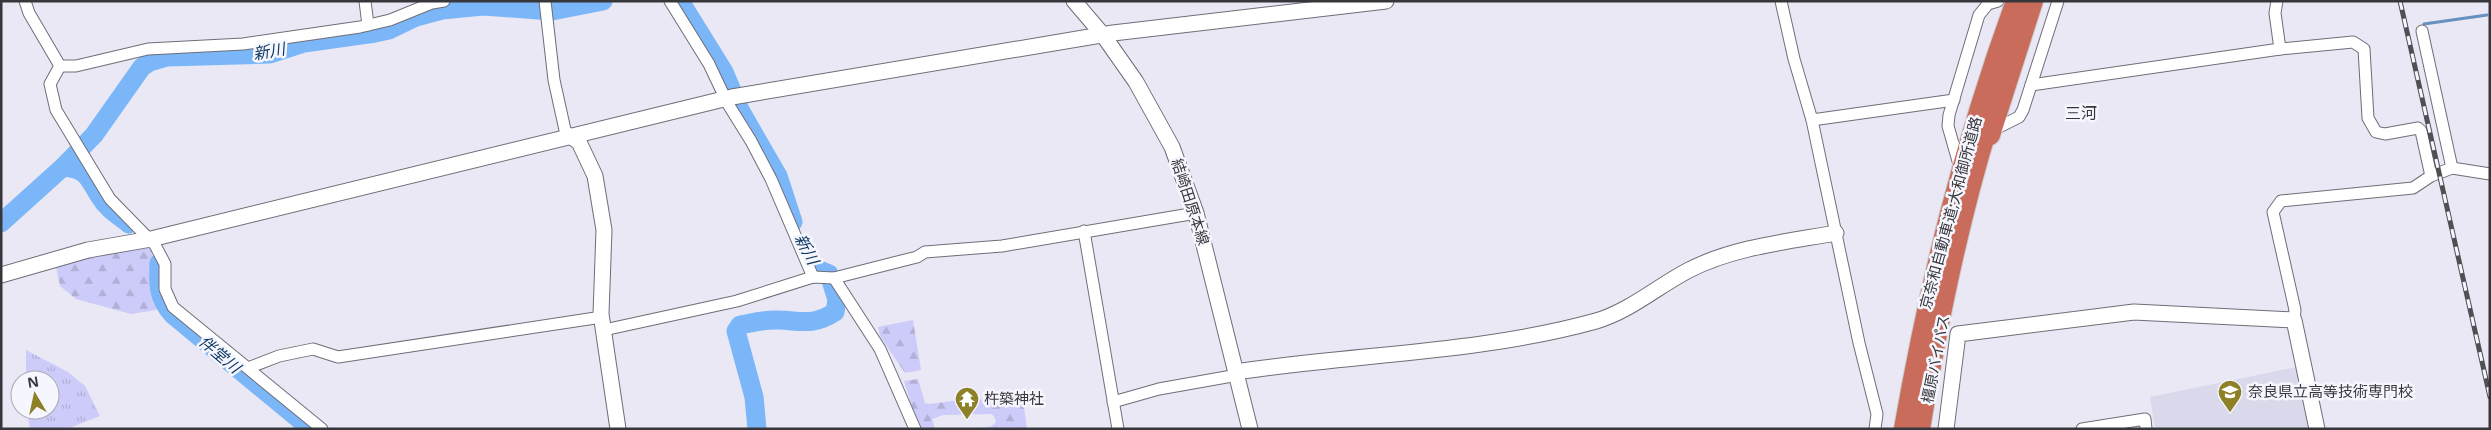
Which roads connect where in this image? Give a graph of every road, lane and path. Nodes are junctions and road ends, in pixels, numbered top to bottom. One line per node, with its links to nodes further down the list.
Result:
1 (24, 1): 19 (street)
2 (365, 1): 15 (street)
3 (444, 1): 15 (street)
4 (546, 1): 25 (street)
5 (670, 1): 21 (street)
6 (1074, 1): 17 (street, 結崎田原本線)
7 (1386, 1): 17 (street)
8 (1781, 1): 23 (street)
9 (1998, 1): 22 (street)
10 (2010, 1): 26 (highway, 橿原バイパス)
11 (2016, 1): 48 (highway, 京奈和自動車道;大和御所道路)
12 (2032, 1): 24 (highway, 橿原バイパス); 49 (highway, 京奈和自動車道;大和御所道路)
13 (2058, 1): 20 (street)
14 (2277, 1): 18 (street)
15 (368, 25): 19 (street)
16 (2422, 31): 27 (street)
17 (1103, 35): 21 (street); 30 (street, 結崎田原本線)
18 (2280, 49): 20 (street); 29 (street)
19 (60, 66): 33 (street)
20 (2031, 85): 24 (street)
21 (732, 97): 25 (street); 35 (street)
22 (1954, 100): 23 (street); 26 (street)
23 (1812, 120): 32 (street)
24 (1990, 132): 50 (highway, 橿原バイパス)
25 (570, 136): 33 (street); 38 (street)
26 (1958, 161): 48 (highway, 橿原バイパス)
27 (2452, 168): 28 (street); 29 (street)
28 (2490, 174)
29 (2431, 176): 37 (street)
30 (1196, 213): 31 (street); 40 (street, 結崎田原本線)
31 (1084, 231): 36 (street); 41 (street)
32 (1836, 233): 40 (street); 47 (street)
33 (151, 239): 34 (street); 39 (street)
34 (1, 275)
35 (814, 277): 36 (street); 38 (street)
36 (834, 278): 44 (street)
37 (2294, 320): 51 (street); 54 (street)
38 (603, 324): 39 (street); 43 (street)
39 (248, 368): 42 (street)
40 (1236, 372): 41 (street); 46 (street, 結崎田原本線)
41 (1114, 402): 45 (street)
42 (322, 429)
43 (618, 429)
44 (915, 429)
45 (1118, 429)
46 (1250, 429)
47 (1875, 429)
48 (1903, 429)
49 (1920, 429)
50 (1924, 429)
51 (1946, 429)
52 (2082, 429): 53 (street)
53 (2146, 429)
54 (2316, 429)

